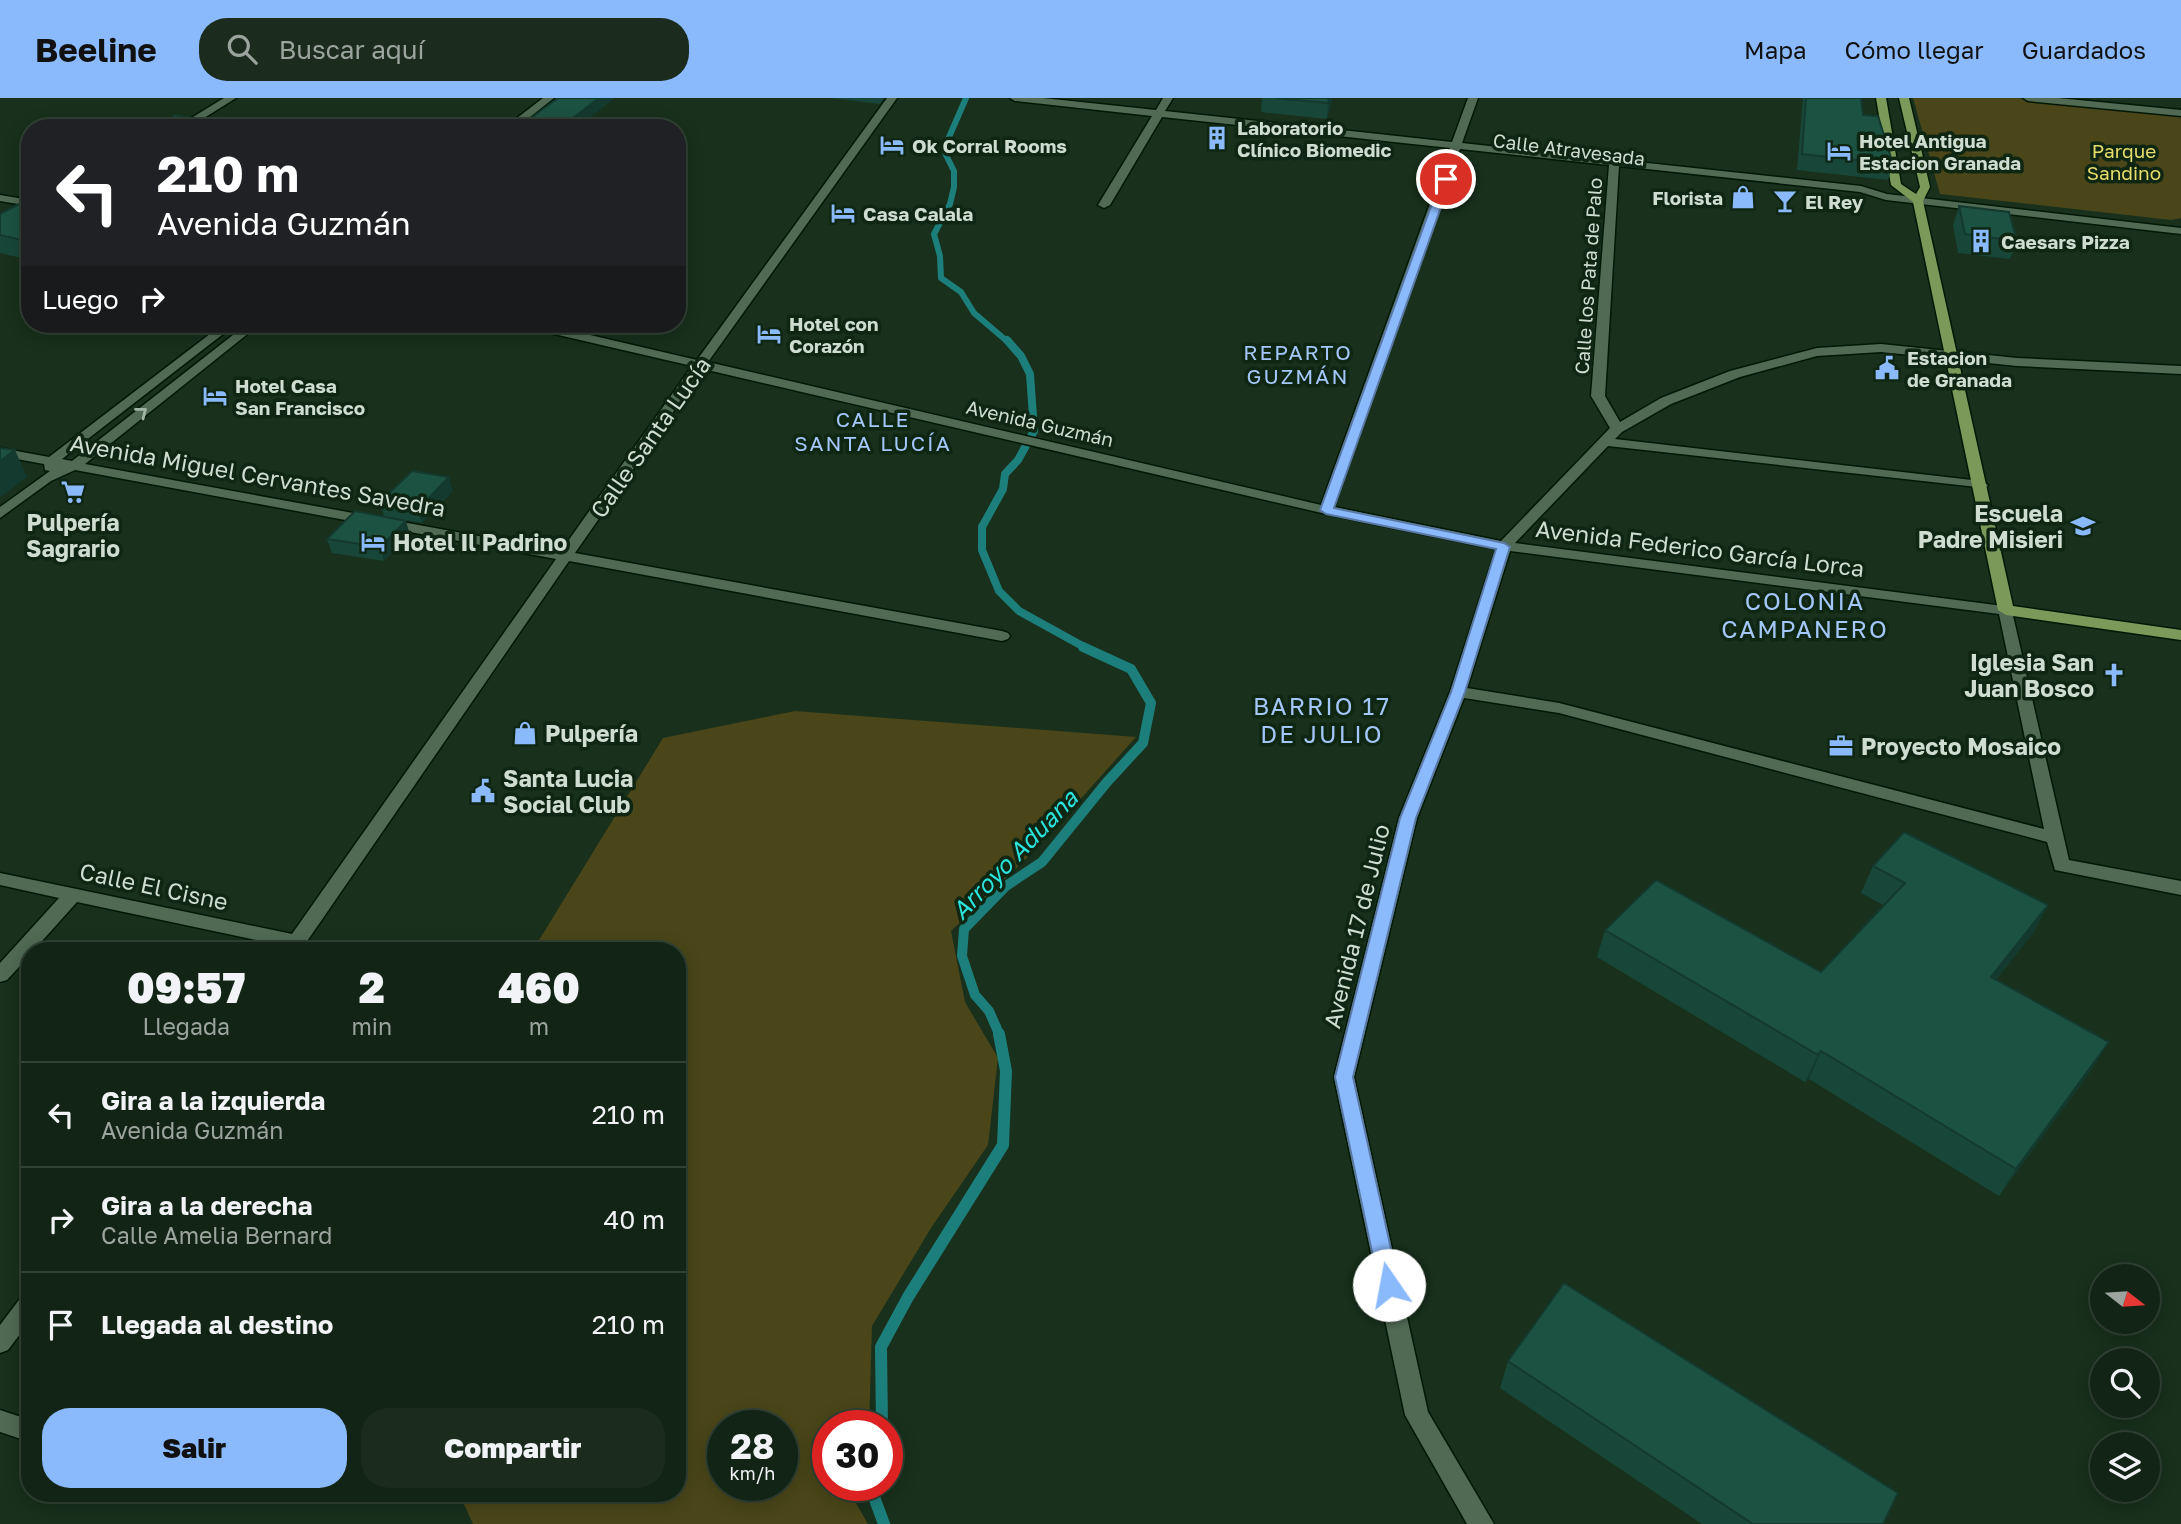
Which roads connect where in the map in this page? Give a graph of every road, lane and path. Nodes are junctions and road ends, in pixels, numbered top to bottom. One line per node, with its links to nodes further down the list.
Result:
1 (231, 98): 14 (street)
2 (549, 98): 15 (street)
3 (892, 98): 29 (street, Calle Santa Lucía)
4 (1168, 98): 13 (street)
5 (1473, 98): 18 (street)
6 (1881, 98): 16 (main road)
7 (1904, 98): 17 (main road)
8 (2028, 98): 12 (street)
9 (2128, 98): 11 (street)
10 (1020, 99): 13 (street, Calle Atravesada)
11 (2181, 103)
12 (2181, 113)
13 (1161, 115): 18 (street, Calle Atravesada); 23 (street)
14 (195, 119)
15 (521, 119)
16 (1890, 138): 17 (main road); 21 (main road)
17 (1915, 140): 21 (main road)
18 (1457, 149): 19 (street, Calle Atravesada); 38 (street)
19 (1613, 167): 21 (street, Calle Atravesada); 31 (street, Calle los Pata de Palo)
20 (0, 198): 22 (street)
21 (1918, 201): 24 (street, Calle Atravesada); 28 (main road)
22 (21, 202)
23 (1104, 205)
24 (2181, 231)
25 (218, 333): 34 (street)
26 (243, 333): 35 (street, one-way to 26)
27 (566, 333): 29 (street, Avenida Guzmán)
28 (1949, 355): 30 (street, Avenida 17 de Julio); 31 (street, Avenida 17 de Julio); 37 (main road)
29 (701, 365): 38 (street, Avenida Guzmán); 41 (street, Calle Santa Lucía)
30 (2181, 370)
31 (1617, 429): 32 (street, Avenida 17 de Julio)
32 (1604, 442): 37 (street); 40 (street, Avenida 17 de Julio)
33 (0, 452): 34 (street, Avenida Miguel Cervantes Savedra)
34 (53, 460): 35 (street, Avenida Miguel Cervantes Savedra); 36 (street)
35 (75, 465): 36 (street); 41 (street, Avenida Miguel Cervantes Savedra)
36 (46, 478): 39 (street)
37 (1981, 485): 42 (main road)
38 (1326, 510): 40 (street, Avenida Guzmán)
39 (0, 514)
40 (1504, 547): 42 (street, Avenida Federico García Lorca); 45 (street, Avenida 17 de Julio)
41 (568, 554): 44 (street, Avenida Miguel Cervantes Savedra); 52 (street, Calle Santa Lucía)
42 (2006, 610): 43 (main road, Avenida Federico García Lorca); 46 (street)
43 (2181, 635)
44 (1002, 636)
45 (1458, 692): 46 (street); 59 (street, Avenida 17 de Julio)
46 (2055, 838): 48 (street)
47 (0, 879): 49 (street, Calle El Cisne)
48 (2181, 888)
49 (74, 894): 50 (street); 51 (street, Calle El Cisne)
50 (30, 942)
51 (277, 942)
52 (297, 942)
53 (21, 952): 54 (street)
54 (0, 975)
55 (21, 1315): 56 (street)
56 (0, 1343)
57 (0, 1422): 58 (street)
58 (21, 1428)
59 (1481, 1524)

